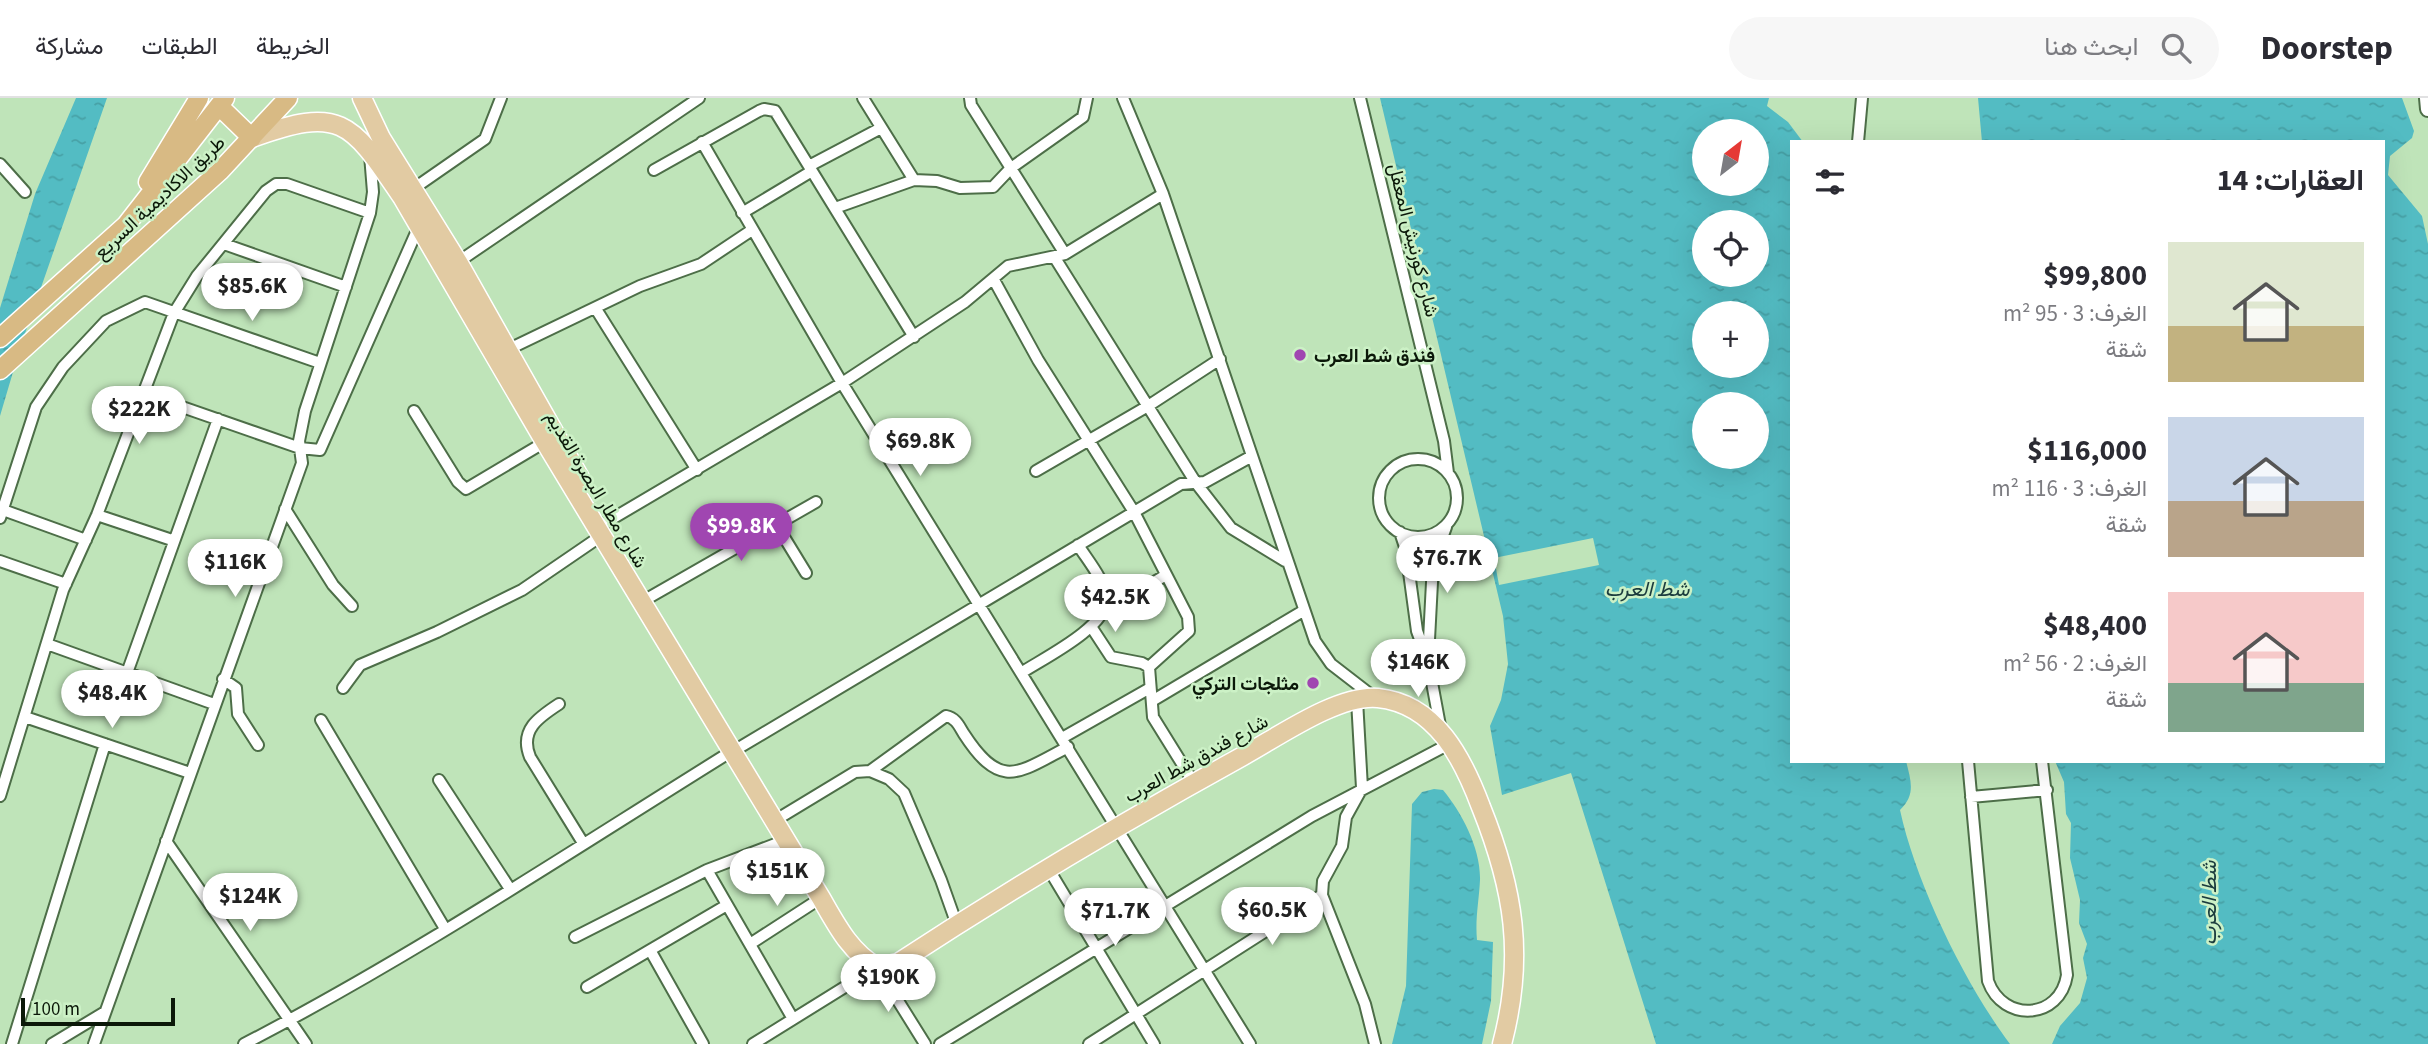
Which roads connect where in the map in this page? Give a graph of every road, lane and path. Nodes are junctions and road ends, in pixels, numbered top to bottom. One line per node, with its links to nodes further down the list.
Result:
1 (199, 98): 33 (highway)
2 (288, 98): 16 (highway, طريق الاكاديمية السريع)
3 (362, 98): 25 (main road, شارع مطار البصرة القديم)
4 (501, 98): 25 (street)
5 (699, 98): 36 (street)
6 (863, 98): 15 (street)
7 (971, 98): 22 (street)
8 (1087, 98): 22 (street)
9 (1123, 98): 27 (street)
10 (1360, 98): 58 (street, شارع كورنيش المعقل)
11 (1862, 98): 17 (street)
12 (2427, 98): 14 (street)
13 (222, 102): 16 (highway); 33 (highway, طريق الاكاديمية السريع)
14 (2428, 109)
15 (881, 128): 21 (street); 24 (street)
16 (252, 138): 19 (main road, شارع مطار البصرة القديم); 46 (highway, طريق الاكاديمية السريع)
17 (1858, 140)
18 (702, 142): 21 (street); 23 (street); 30 (street)
19 (370, 152): 29 (street); 31 (main road, شارع مطار البصرة القديم)
20 (0, 164): 26 (street)
21 (811, 168): 28 (street); 30 (street)
22 (1011, 168): 24 (street); 35 (street)
23 (654, 170)
24 (914, 180): 28 (street)
25 (413, 189): 36 (main road, شارع مطار البصرة القديم)
26 (25, 192)
27 (1163, 194): 35 (street); 44 (street)
28 (835, 208): 41 (street)
29 (370, 213): 34 (street); 38 (street)
30 (742, 213): 32 (street)
31 (419, 226): 53 (main road, شارع مطار البصرة القديم); 54 (street)
32 (752, 230): 39 (street); 47 (street)
33 (108, 242): 42 (highway, طريق الاكاديمية السريع)
34 (223, 244): 38 (street); 40 (street)
35 (1060, 256): 37 (street); 49 (street)
36 (458, 262): 43 (main road, شارع مطار البصرة القديم)
37 (994, 280): 41 (street); 52 (street)
38 (346, 287): 45 (street)
39 (596, 309): 43 (street); 56 (street)
40 (174, 313): 45 (street); 48 (street); 63 (street)
41 (914, 337): 47 (street)
42 (0, 338)
43 (507, 349): 67 (main road, شارع مطار البصرة القديم)
44 (1220, 359): 49 (street); 55 (street)
45 (320, 363): 54 (street)
46 (0, 370)
47 (842, 383): 56 (street); 78 (street)
48 (142, 393): 51 (street); 64 (street)
49 (1149, 405): 52 (street); 59 (street)
50 (414, 411): 53 (street)
51 (218, 419): 54 (street); 70 (street)
52 (1087, 441): 57 (street); 62 (street)
53 (545, 442): 67 (main road, شارع مطار البصرة القديم)
54 (300, 448): 61 (street)
55 (1252, 456): 59 (street); 73 (street)
56 (697, 470): 67 (street)
57 (1036, 471)
58 (1448, 473): 65 (street); 68 (street)
59 (1196, 483): 62 (street); 73 (street)
60 (816, 502): 66 (street)
61 (285, 509): 79 (street); 88 (street)
62 (1134, 512): 71 (street); 75 (street)
63 (1, 514): 69 (street)
64 (97, 515): 69 (street); 70 (street)
65 (1448, 522): 68 (street); 84 (street)
66 (776, 524): 74 (street); 77 (street)
67 (603, 530): 77 (main road, شارع مطار البصرة القديم); 89 (street); 101 (main road, شارع مطار البصرة القديم)
68 (1400, 532): 84 (street)
69 (86, 540): 76 (street)
70 (172, 540): 86 (street)
71 (1078, 545): 78 (street); 81 (street)
72 (0, 561): 76 (street)
73 (1285, 561): 80 (street)
74 (806, 573)
75 (1166, 575): 81 (street); 85 (street)
76 (66, 584): 83 (street)
77 (650, 597): 101 (main road, شارع مطار البصرة القديم)
78 (980, 604): 87 (street); 101 (street)
79 (352, 606)
80 (1303, 611): 91 (street); 92 (street)
81 (1102, 613): 82 (street)
82 (1092, 628): 85 (street); 87 (street)
83 (47, 644): 86 (street); 95 (street)
84 (1428, 661): 97 (street)
85 (1149, 667): 90 (street)
86 (127, 673): 93 (street)
87 (1021, 673): 98 (street)
88 (223, 679): 93 (street); 100 (street)
89 (343, 688)
90 (1150, 688): 92 (street); 98 (street)
91 (1366, 699): 97 (main road); 107 (main road, شارع فندق شط العرب); 108 (street)
92 (1152, 701): 107 (street)
93 (214, 704): 105 (street)
94 (559, 704): 116 (street)
95 (24, 717): 99 (street); 110 (street)
96 (321, 720): 125 (street)
97 (1446, 737): 108 (street); 150 (main road)
98 (1065, 743): 104 (street); 113 (street)
99 (105, 744): 105 (street); 137 (street)
100 (258, 745)
101 (737, 749): 112 (main road, شارع مطار البصرة القديم); 114 (main road, شارع مطار البصرة القديم); 116 (street)
102 (1968, 763): 111 (street)
103 (2042, 763): 109 (street)
104 (870, 771): 112 (street); 124 (street)
105 (190, 773): 115 (street)
106 (439, 780): 119 (street)
107 (1194, 783): 113 (main road, شارع فندق شط العرب)
108 (1362, 788): 120 (street); 123 (street)
109 (2047, 790): 111 (street); 111 (street)
110 (0, 796)
111 (1971, 797)
112 (784, 815): 130 (main road, شارع مطار البصرة القديم)
113 (1116, 827): 117 (main road, شارع فندق شط العرب); 123 (street)
114 (786, 840): 118 (street); 121 (main road, شارع مطار البصرة القديم)
115 (166, 841): 133 (street); 136 (street)
116 (583, 843): 119 (street)
117 (1048, 868): 124 (main road, شارع فندق شط العرب); 128 (street)
118 (707, 870): 122 (street); 126 (street)
119 (510, 889): 125 (street)
120 (1322, 895): 131 (street); 149 (street)
121 (821, 898): 127 (street); 130 (main road, شارع مطار البصرة القديم)
122 (727, 905): 127 (street); 129 (street)
123 (1164, 908): 128 (street); 131 (street)
124 (957, 925): 130 (main road, شارع فندق شط العرب)
125 (444, 927): 136 (street)
126 (575, 937)
127 (750, 944): 135 (street)
128 (1097, 948): 134 (street); 145 (street)
129 (650, 950): 132 (street); 142 (street)
130 (870, 961): 135 (street); 144 (street)
131 (1204, 974): 134 (street); 148 (street)
132 (587, 987)
133 (104, 1012): 138 (street); 139 (street)
134 (1136, 1015): 146 (street); 147 (street)
135 (793, 1019): 143 (street)
136 (290, 1020): 140 (street); 141 (street)
137 (12, 1044)
138 (52, 1044)
139 (94, 1044)
140 (244, 1044)
141 (306, 1044)
142 (703, 1044)
143 (753, 1044)
144 (925, 1044)
145 (940, 1044)
146 (1089, 1044)
147 (1154, 1044)
148 (1250, 1044)
149 (1375, 1044)
150 (1502, 1044)

